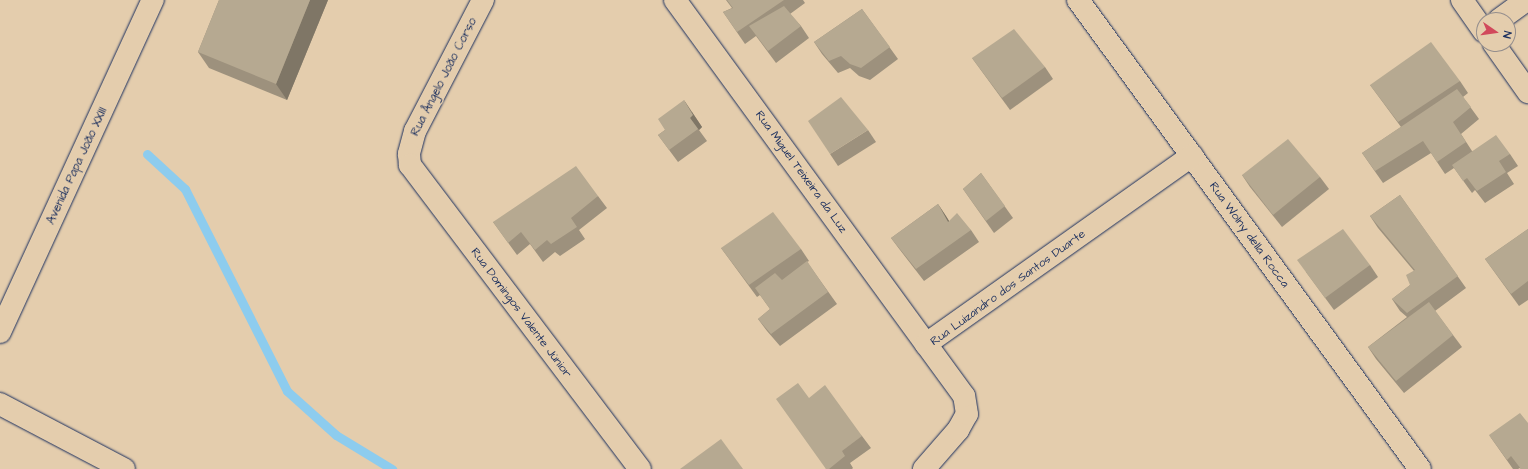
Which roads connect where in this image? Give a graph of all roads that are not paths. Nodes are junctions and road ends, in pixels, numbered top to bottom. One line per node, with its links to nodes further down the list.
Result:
1 (153, 0): 13 (street, Avenida Papa João XXIII)
2 (483, 0): 11 (street, Rua Ângelo João Corso)
3 (675, 0): 14 (street, Rua Miguel Teixeira da Luz)
4 (1462, 0): 8 (street)
5 (1527, 0): 7 (street)
6 (1084, 2): 12 (street, Rua Wolny della Rocca)
7 (1510, 12)
8 (1476, 20)
9 (1500, 52): 10 (street)
10 (1528, 92)
11 (409, 154): 17 (street, Rua Domingos Valente Júnior)
12 (1192, 156): 14 (street, Rua Luizandro dos Santos Duarte); 19 (street, Rua Wolny della Rocca)
13 (0, 332)
14 (926, 344): 18 (street, Rua Luizandro dos Santos Duarte)
15 (0, 404): 16 (street)
16 (124, 469)
17 (640, 469)
18 (924, 469)
19 (1420, 469)

